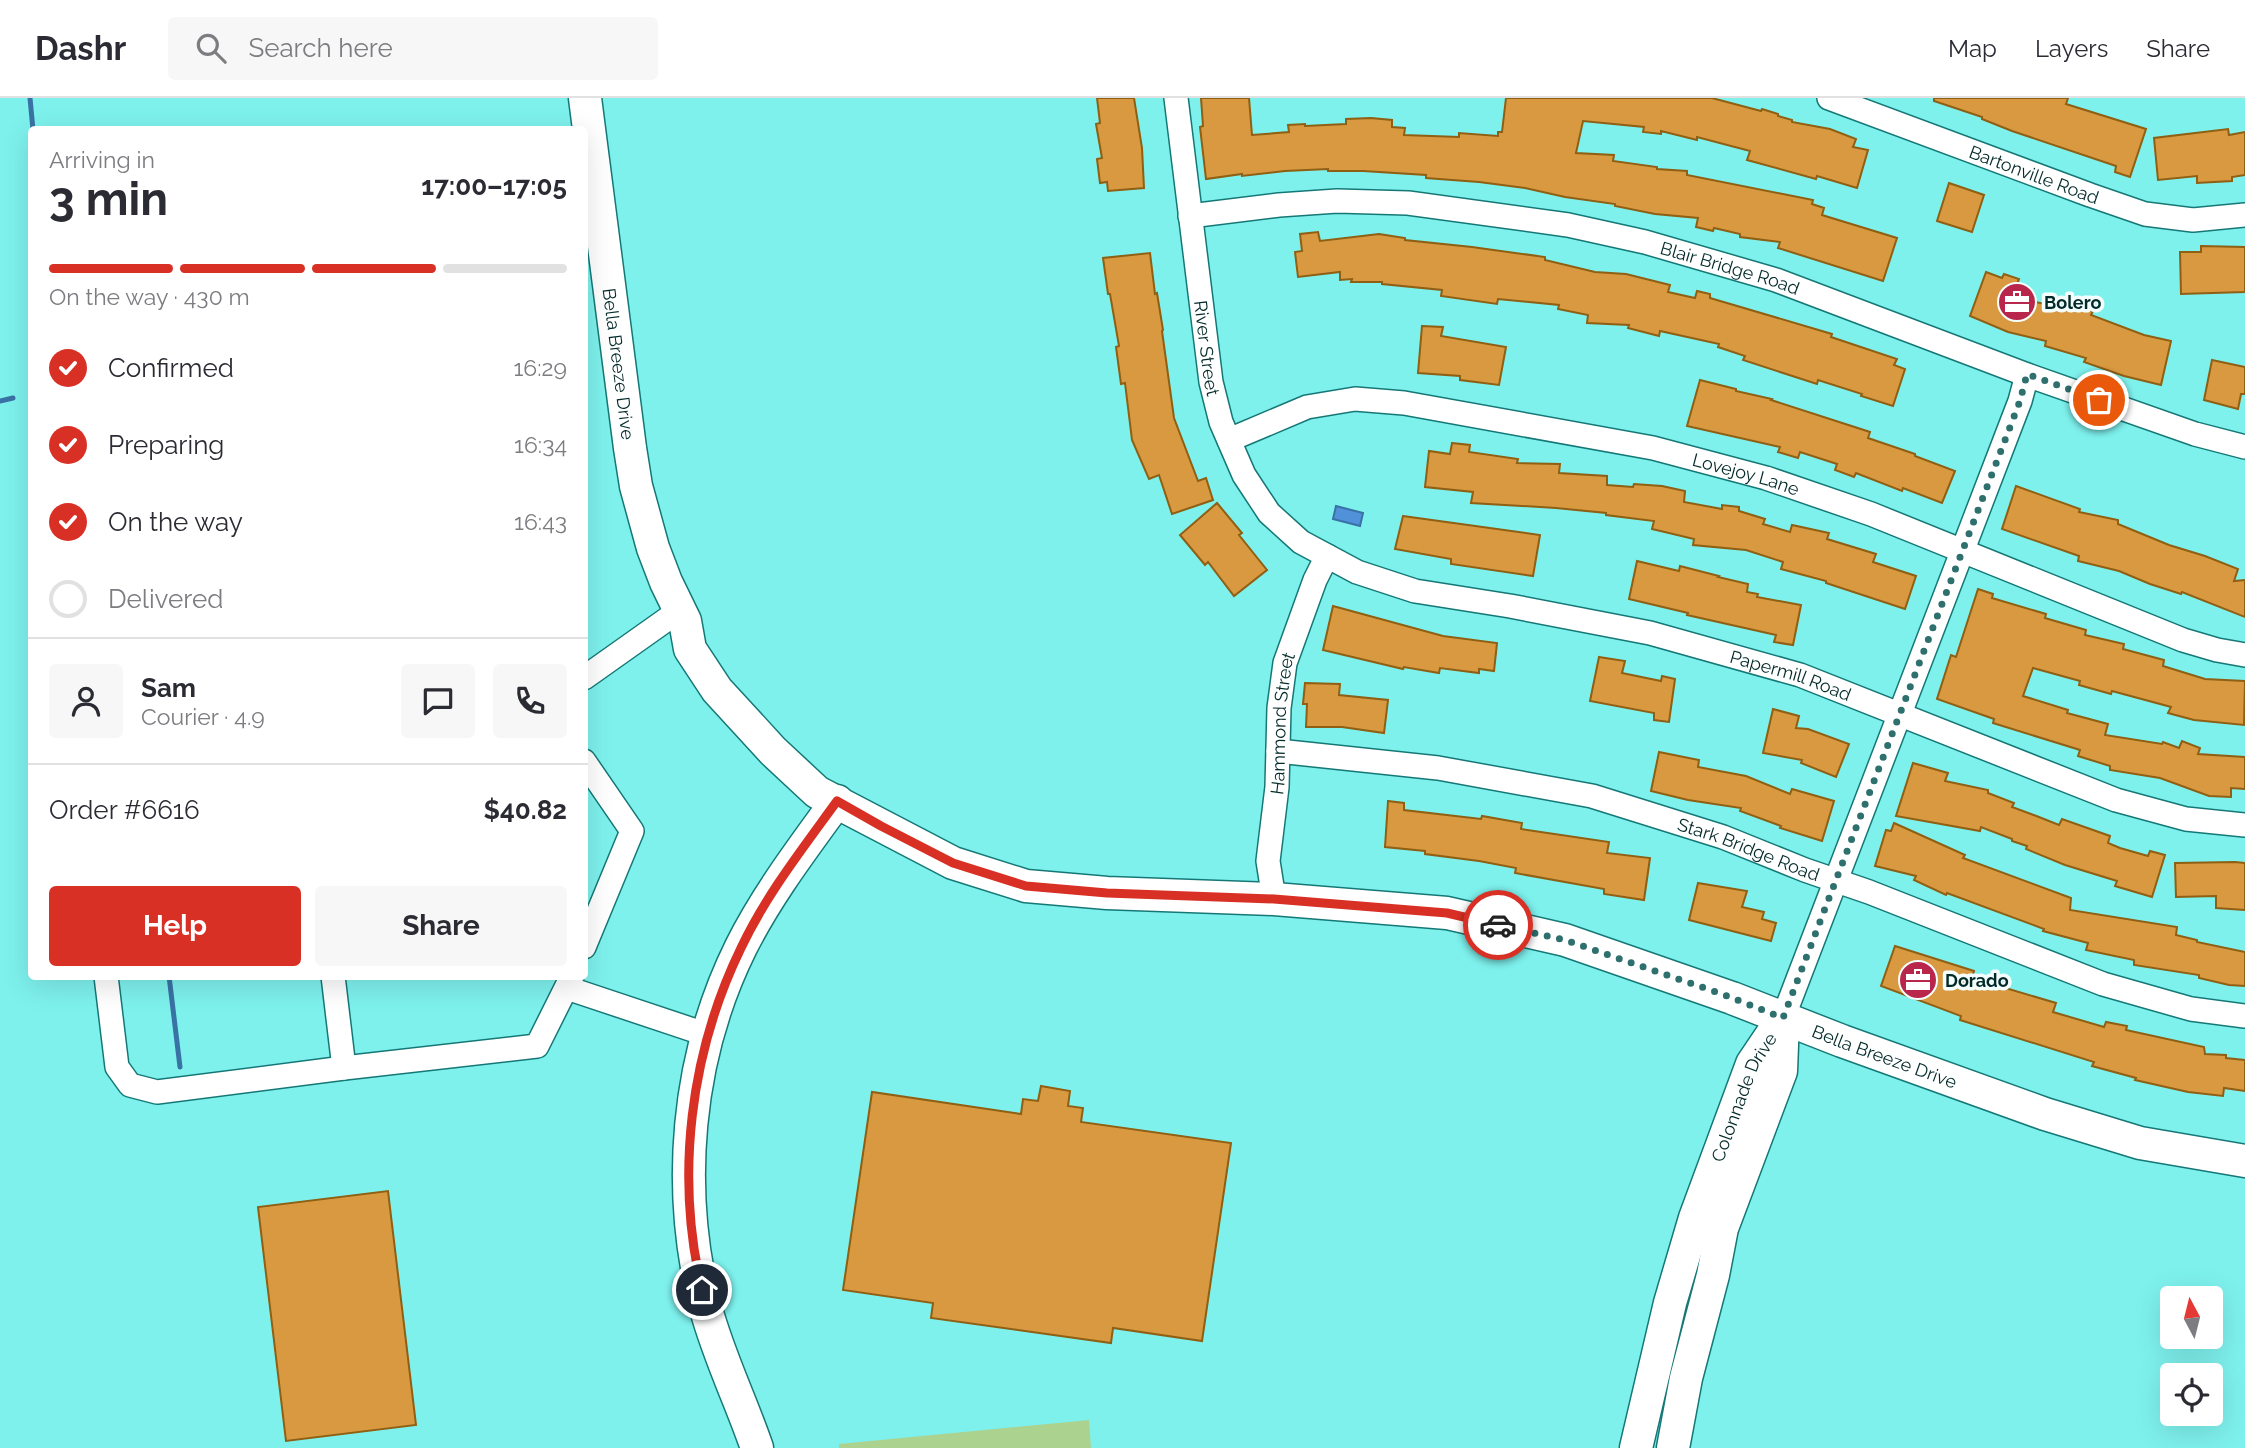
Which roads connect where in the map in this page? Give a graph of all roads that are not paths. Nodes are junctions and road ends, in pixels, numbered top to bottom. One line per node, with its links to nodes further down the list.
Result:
1 (584, 98): 4 (street, Bella Breeze Drive)
2 (1176, 98): 7 (street, River Street)
3 (1829, 98): 6 (street, Bartonville Road)
4 (588, 126)
5 (588, 128): 13 (street, Bella Breeze Drive)
6 (2245, 215)
7 (1190, 216): 8 (street, Blair Bridge Road); 9 (street, River Street)
8 (2027, 374): 10 (street, Blair Bridge Road); 11 (street)
9 (1229, 440): 11 (street, Lovejoy Lane); 12 (street, River Street)
10 (2245, 447)
11 (1962, 550): 14 (street, Lovejoy Lane); 16 (street)
12 (1326, 556): 16 (street, Papermill Road); 17 (street, Hammond Street)
13 (682, 615): 15 (street); 19 (street, Bella Breeze Drive)
14 (2245, 655)
15 (588, 675)
16 (1899, 715): 20 (street, Papermill Road); 21 (street)
17 (1278, 751): 21 (street, Stark Bridge Road); 22 (street, Hammond Street)
18 (588, 767): 23 (street)
19 (837, 801): 22 (street, Bella Breeze Drive); 29 (street)
20 (2245, 825)
21 (1836, 880): 27 (street, Stark Bridge Road); 28 (street)
22 (1274, 899): 28 (street, Bella Breeze Drive)
23 (588, 937)
24 (106, 980): 30 (street)
25 (333, 980): 30 (street)
26 (570, 982): 29 (street); 30 (street)
27 (2245, 1016)
28 (1783, 1018): 31 (street, Bella Breeze Drive); 33 (street, Colonnade Drive); 34 (street, Colonnade Drive)
29 (708, 1035): 32 (street)
30 (344, 1068)
31 (2245, 1161)
32 (757, 1448)
33 (1636, 1448)
34 (1673, 1448)

